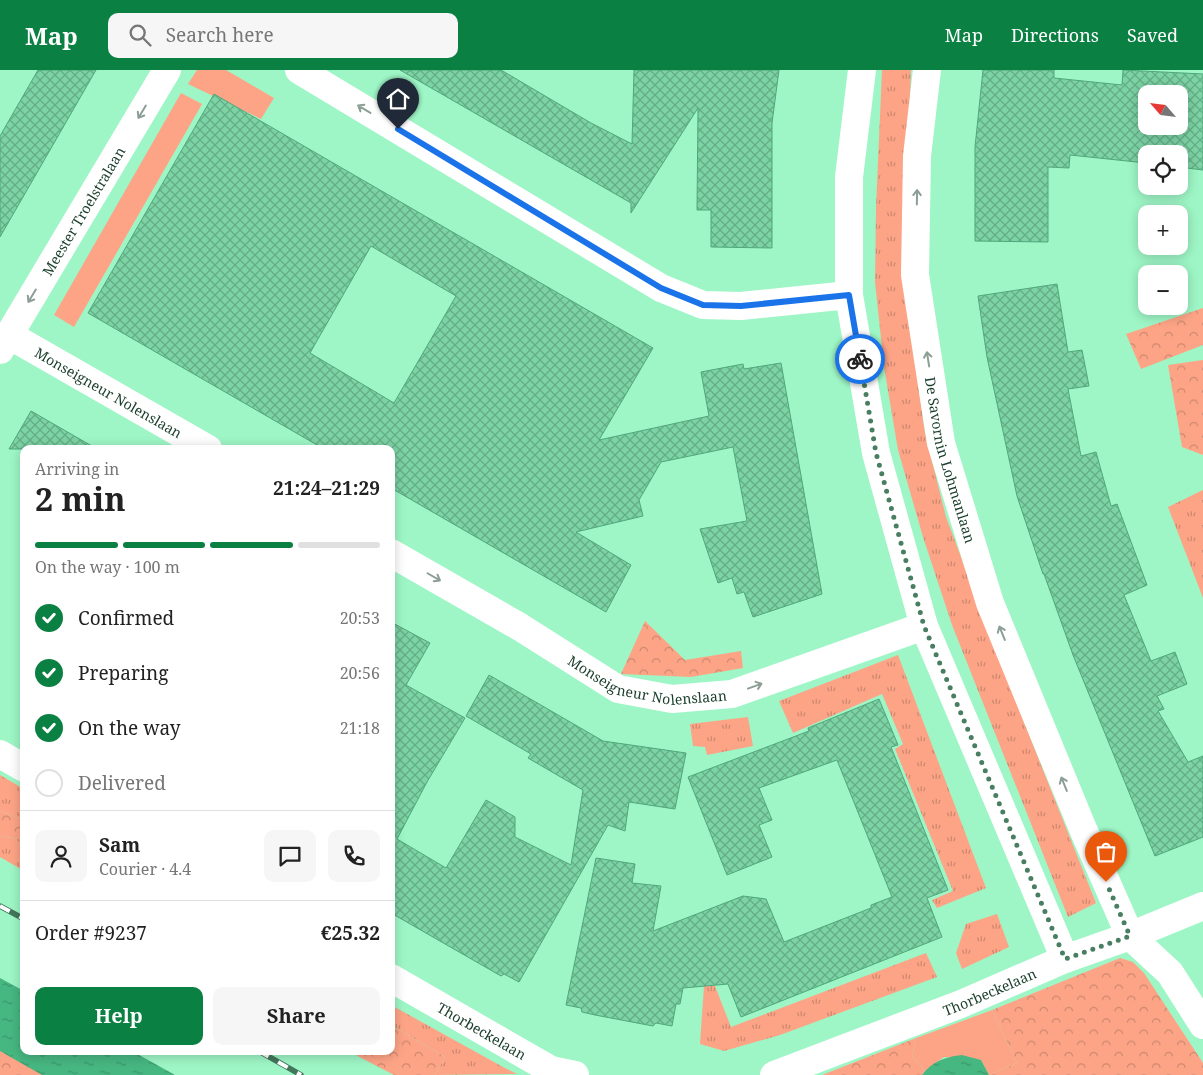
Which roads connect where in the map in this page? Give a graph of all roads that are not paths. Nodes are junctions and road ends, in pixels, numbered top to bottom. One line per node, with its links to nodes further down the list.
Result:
1 (167, 70): 6 (street, Meester Troelstralaan, one-way to 6)
2 (299, 70): 5 (street, one-way to 2)
3 (862, 70): 5 (street)
4 (927, 70): 13 (street, De Savornin Lohmanlaan, one-way to 4)
5 (849, 295): 9 (street)
6 (4, 343): 7 (street, Monseigneur Nolenslaan)
7 (200, 445)
8 (395, 555): 9 (street, Monseigneur Nolenslaan, one-way to 9)
9 (924, 626): 14 (street)
10 (0, 754): 11 (street)
11 (20, 766)
12 (1203, 906): 13 (street, Thorbeckelaan)
13 (1130, 936): 14 (street, Thorbeckelaan); 16 (street)
14 (1065, 959): 18 (street, Thorbeckelaan)
15 (395, 980): 17 (street, Thorbeckelaan)
16 (1203, 1025)
17 (575, 1075)
18 (774, 1075)

